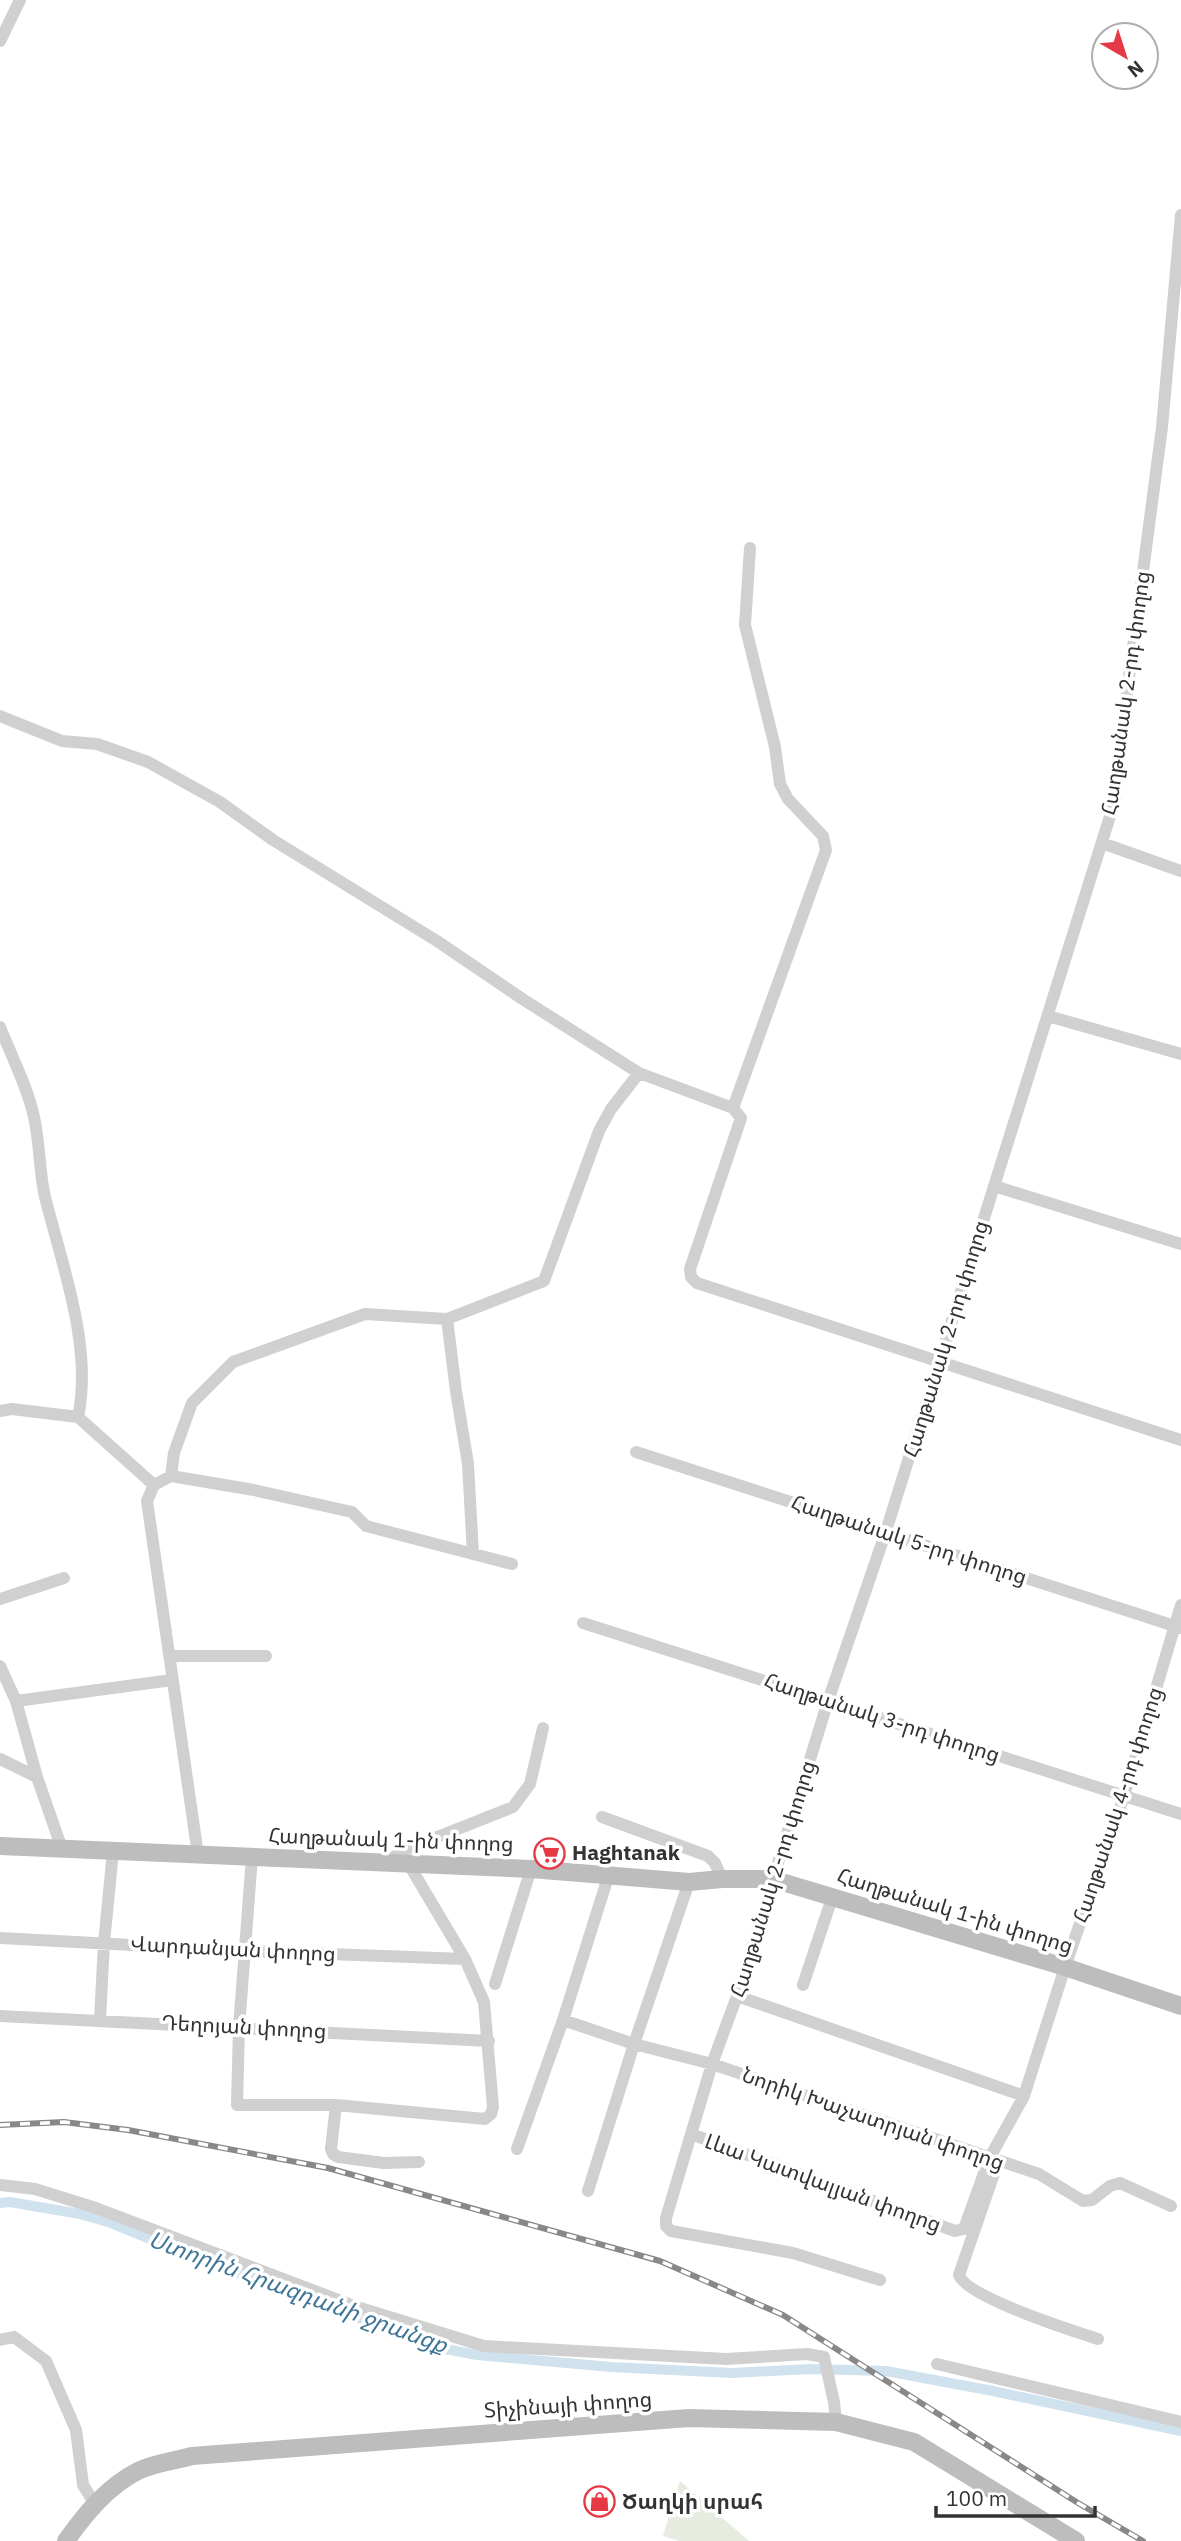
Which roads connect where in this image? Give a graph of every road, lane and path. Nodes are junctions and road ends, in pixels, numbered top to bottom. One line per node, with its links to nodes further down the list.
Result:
1 (20, 0): 2 (street)
2 (0, 41)
3 (1181, 215): 6 (street, Հաղթանակ 2-րդ փողոց)
4 (750, 548): 12 (street)
5 (0, 716): 11 (street)
6 (1102, 843): 7 (street); 8 (street, Հաղթանակ 2-րդ փողոց)
7 (1181, 871)
8 (1048, 1016): 10 (street); 13 (street, Հաղթանակ 2-րդ փողոց)
9 (0, 1027): 18 (street)
10 (1181, 1054)
11 (639, 1073): 12 (street); 15 (street)
12 (737, 1113): 16 (street)
13 (994, 1186): 14 (street); 16 (street, Հաղթանակ 2-րդ փողոց)
14 (1181, 1244)
15 (447, 1319): 21 (street); 24 (street)
16 (938, 1361): 19 (street); 23 (street, Հաղթանակ 2-րդ փողոց)
17 (0, 1412): 18 (street)
18 (78, 1417): 22 (street)
19 (1181, 1440)
20 (636, 1452): 23 (street, Հաղթանակ 5-րդ փողոց)
21 (171, 1476): 22 (street); 24 (street)
22 (154, 1485): 31 (street)
23 (886, 1531): 30 (street, Հաղթանակ 5-րդ փողոց); 36 (street, Հաղթանակ 2-րդ փողոց)
24 (473, 1554): 25 (street)
25 (513, 1564)
26 (64, 1578): 27 (street)
27 (0, 1599)
28 (1181, 1605): 30 (street, Հաղթանակ 4-րդ փողոց)
29 (583, 1623): 36 (street, Հաղթանակ 3-րդ փողոց)
30 (1178, 1627): 40 (street, Հաղթանակ 4-րդ փողոց)
31 (169, 1656): 32 (street); 34 (street)
32 (266, 1656)
33 (0, 1666): 35 (street)
34 (172, 1680): 35 (street); 46 (street)
35 (16, 1701): 39 (street)
36 (828, 1701): 40 (street, Հաղթանակ 3-րդ փողոց); 53 (street, Հաղթանակ 2-րդ փողոց)
37 (543, 1728): 48 (street)
38 (0, 1759): 39 (street)
39 (37, 1777): 44 (street)
40 (1124, 1796): 41 (street, Հաղթանակ 3-րդ փողոց); 60 (street, Հաղթանակ 4-րդ փողոց)
41 (1181, 1814)
42 (602, 1818): 52 (street)
43 (0, 1846): 44 (main road, Հաղթանակ 1-ին փողոց)
44 (62, 1849): 45 (main road, Հաղթանակ 1-ին փողոց)
45 (113, 1851): 46 (main road, Հաղթանակ 1-ին փողոց); 57 (street)
46 (198, 1855): 47 (main road, Հաղթանակ 1-ին փողոց)
47 (253, 1857): 48 (main road, Հաղթանակ 1-ին փողոց); 58 (street)
48 (387, 1862): 49 (main road, Հաղթանակ 1-ին փողոց)
49 (408, 1863): 50 (main road, Հաղթանակ 1-ին փողոց); 59 (street)
50 (531, 1869): 51 (main road, Հաղթանակ 1-ին փողոց); 61 (street)
51 (609, 1874): 54 (main road, Հաղթանակ 1-ին փողոց); 67 (street)
52 (722, 1879): 53 (main road, Հաղթանակ 1-ին փողոց); 54 (main road, Հաղթանակ 1-ին փողոց)
53 (772, 1879): 55 (main road, Հաղթանակ 1-ին փողոց); 63 (street, Հաղթանակ 2-րդ փողոց)
54 (689, 1882): 70 (street)
55 (832, 1898): 60 (main road, Հաղթանակ 1-ին փողոց); 62 (street)
56 (0, 1938): 57 (street, Վարդանյան փողոց)
57 (104, 1943): 58 (street, Վարդանյան փողոց); 66 (street)
58 (245, 1951): 59 (street, Վարդանյան փողոց); 68 (street)
59 (465, 1959): 69 (street)
60 (1065, 1966): 64 (main road, Հաղթանակ 1-ին փողոց); 72 (street, Հաղթանակ 4-րդ փողոց)
61 (495, 1984)
62 (803, 1985)
63 (737, 1996): 71 (street, Հաղթանակ 2-րդ փողոց); 72 (street)
64 (1181, 2006)
65 (0, 2016): 66 (street, Դեղոյան փողոց)
66 (100, 2020): 68 (street, Դեղոյան փողոց)
67 (563, 2020): 70 (street, Նորիկ Խաչատրյան փողոց); 75 (street)
68 (239, 2027): 69 (street, Դեղոյան փողոց); 73 (street)
69 (489, 2041): 73 (street)
70 (634, 2044): 71 (street, Նորիկ Խաչատրյան փողոց); 79 (street)
71 (712, 2064): 74 (street, Հաղթանակ 2-րդ փողոց); 76 (street, Նորիկ Խաչատրյան փողոց)
72 (1024, 2096): 76 (street, Հաղթանակ 4-րդ փողոց)
73 (336, 2105): 77 (street)
74 (691, 2134): 76 (street, Լևա Կատվալյան փողոց); 81 (street, Հաղթանակ 2-րդ փողոց)
75 (517, 2149)
76 (994, 2160): 80 (street, Նորիկ Խաչատրյան փողոց); 82 (street)
77 (419, 2162)
78 (0, 2185): 86 (street)
79 (588, 2191)
80 (1171, 2206)
81 (880, 2280)
82 (1098, 2339)
83 (0, 2340): 87 (street)
84 (937, 2364): 85 (street)
85 (1181, 2421)
86 (836, 2422): 87 (main road, Տիչինայի փողոց); 89 (main road, Տիչինայի փողոց)
87 (95, 2504): 88 (main road, Տիչինայի փողոց)
88 (67, 2541)
89 (1076, 2541)

